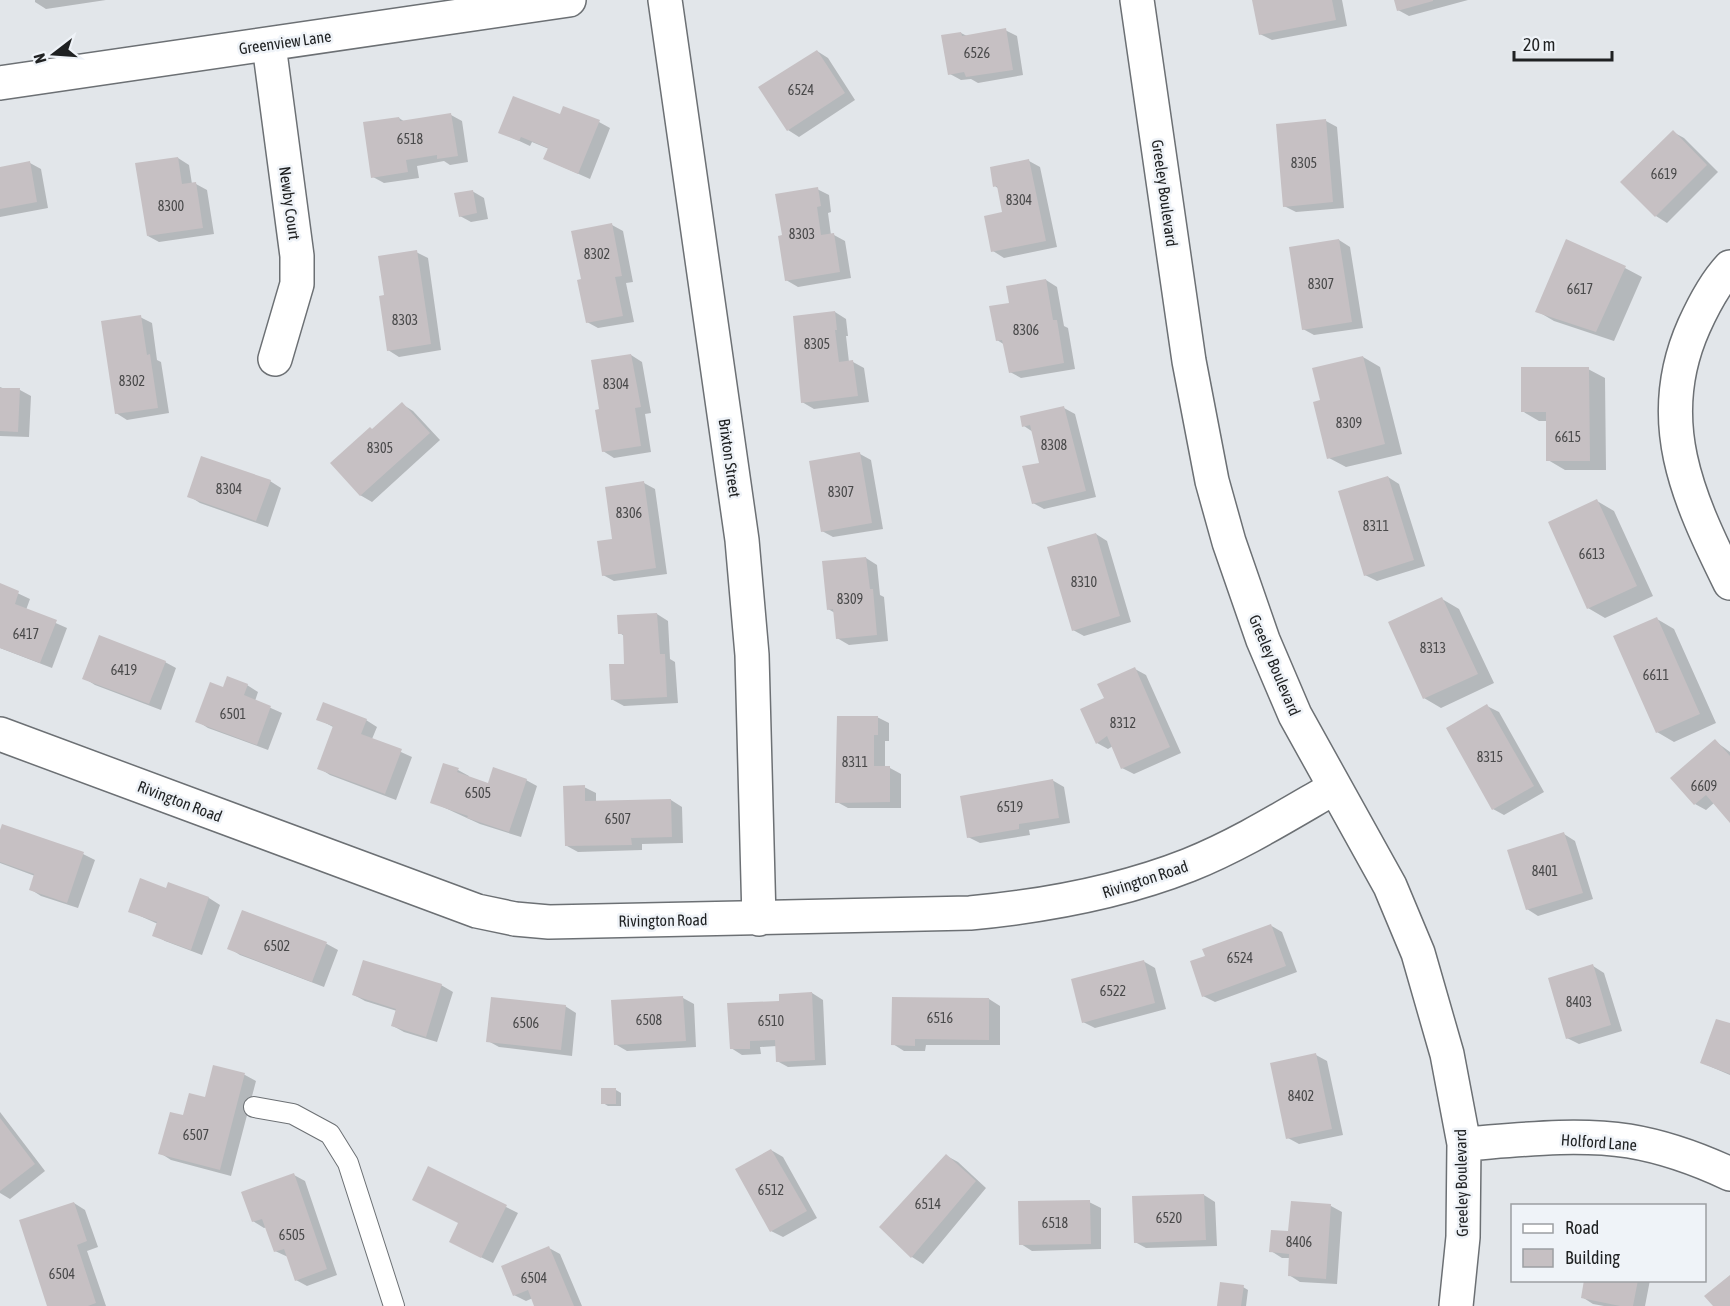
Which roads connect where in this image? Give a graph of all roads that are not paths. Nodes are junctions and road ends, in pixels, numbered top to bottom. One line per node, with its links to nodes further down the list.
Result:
1 (569, 0): 4 (street, Greenview Lane)
2 (665, 0): 11 (street, Brixton Street)
3 (1137, 0): 10 (street, Greeley Boulevard)
4 (269, 45): 5 (street, Greenview Lane); 7 (street, Newby Court)
5 (0, 83)
6 (1730, 267): 8 (street)
7 (275, 359)
8 (1730, 583)
9 (0, 734): 11 (street, Rivington Road)
10 (1334, 788): 11 (street, Rivington Road); 13 (street, Greeley Boulevard)
11 (759, 919)
12 (254, 1107): 15 (lane)
13 (1464, 1144): 14 (street, Holford Lane); 16 (street, Greeley Boulevard)
14 (1730, 1174)
15 (393, 1306)
16 (1456, 1306)

